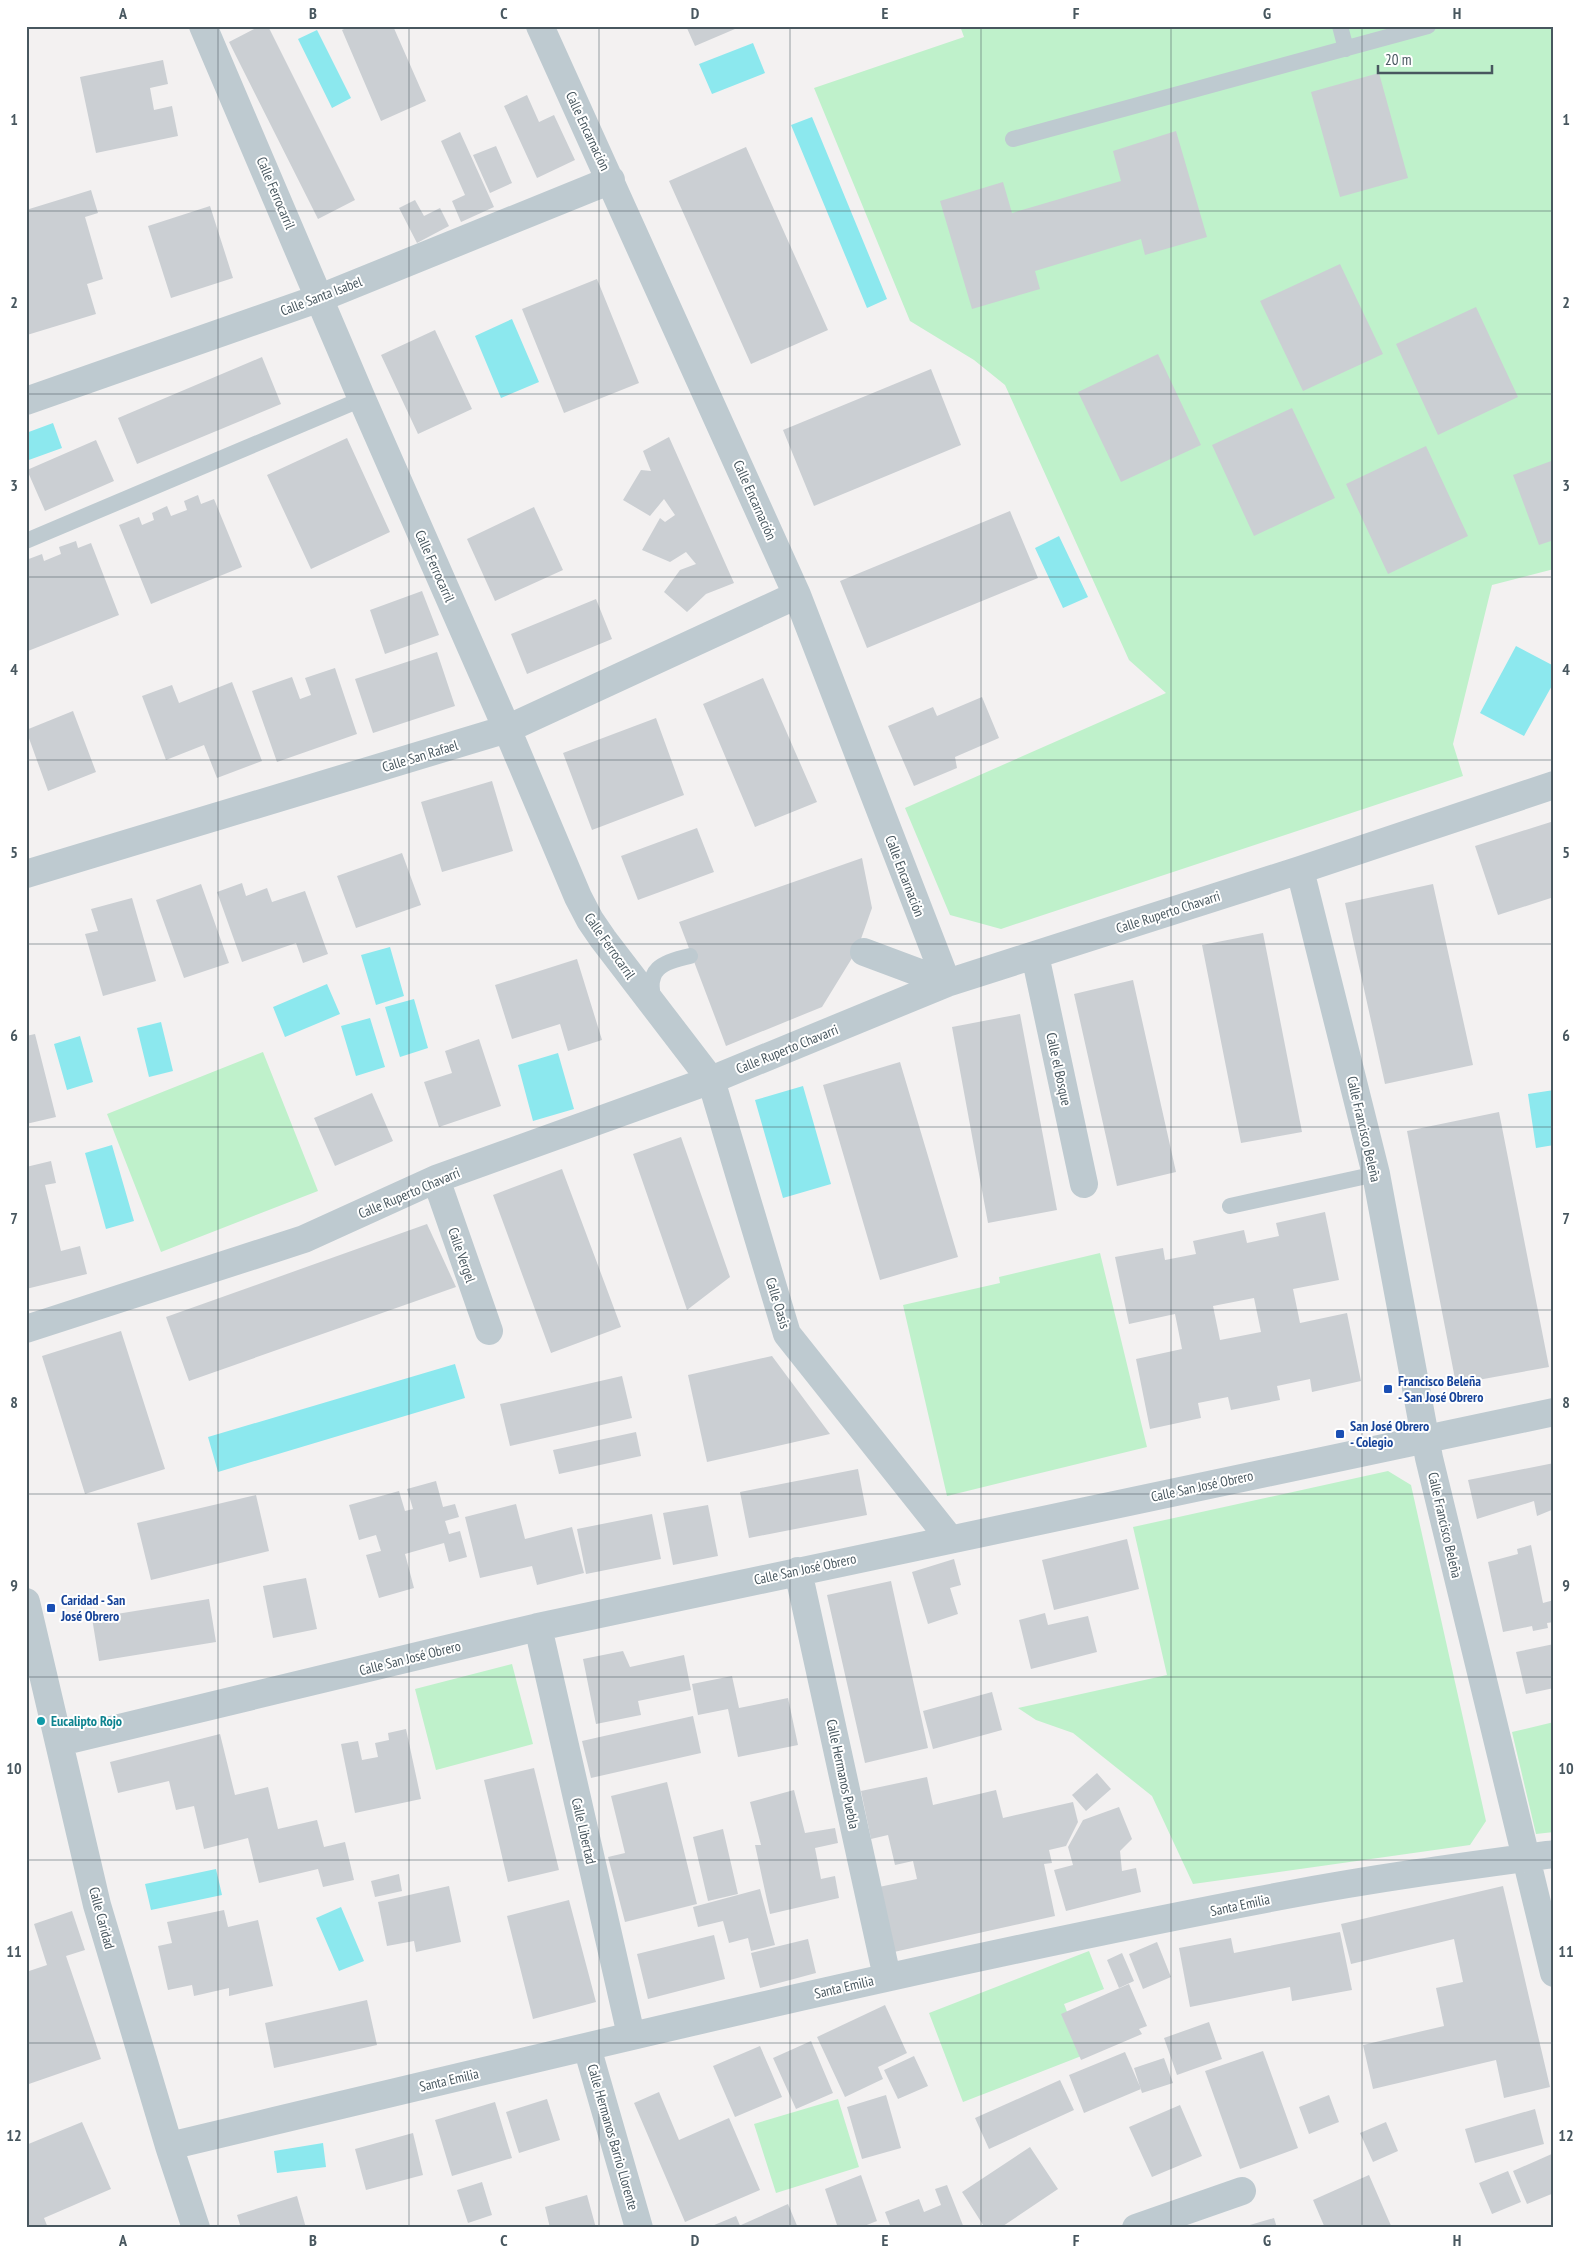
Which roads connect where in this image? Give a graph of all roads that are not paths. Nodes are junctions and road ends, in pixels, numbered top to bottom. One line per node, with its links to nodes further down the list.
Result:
1 (203, 26): 8 (street, Calle Ferrocarril)
2 (540, 26): 7 (street, Calle Encarnación)
3 (1340, 26): 5 (lane)
4 (1428, 26): 5 (lane)
5 (1346, 49): 6 (lane)
6 (1014, 139)
7 (611, 180): 8 (street, Calle Santa Isabel); 12 (street, Calle Encarnación)
8 (320, 298): 9 (street, Calle Ferrocarril); 10 (street, Calle Santa Isabel)
9 (362, 399): 11 (lane); 13 (street, Calle Ferrocarril)
10 (26, 401)
11 (26, 541)
12 (797, 595): 13 (street, Calle San Rafael); 20 (street, Calle Encarnación)
13 (507, 729): 16 (street, Calle San Rafael); 21 (street, Calle Ferrocarril)
14 (1554, 785): 15 (street, Calle Ruperto Chavarri)
15 (1300, 870): 18 (street, Calle Ruperto Chavarri); 23 (street, Calle Francisco Beleña)
16 (26, 874)
17 (864, 952): 20 (street)
18 (1035, 955): 20 (street, Calle Ruperto Chavarri); 25 (street, Calle el Bosque)
19 (690, 956): 21 (lane)
20 (947, 983): 22 (street, Calle Ruperto Chavarri)
21 (656, 1008): 22 (street, Calle Ferrocarril)
22 (711, 1080): 24 (street, Calle Ruperto Chavarri); 31 (street, Calle Oasis)
23 (1376, 1174): 26 (lane); 30 (street, Calle Francisco Beleña)
24 (436, 1179): 27 (street, Calle Ruperto Chavarri); 28 (street, Calle Vergel)
25 (1084, 1184)
26 (1230, 1206)
27 (26, 1329)
28 (489, 1331)
29 (1554, 1412): 30 (street, Calle San José Obrero)
30 (1425, 1440): 31 (street, Calle San José Obrero); 37 (street, Calle Francisco Beleña)
31 (950, 1539): 32 (street, Calle San José Obrero)
32 (798, 1571): 34 (street, Calle San José Obrero); 39 (street, Calle Hermanos Puebla)
33 (26, 1602): 35 (street, Calle Caridad)
34 (538, 1627): 35 (street, Calle San José Obrero); 40 (street, Calle Libertad)
35 (60, 1742): 42 (street, Calle Caridad)
36 (1554, 1854): 37 (street, Santa Emilia)
37 (1524, 1858): 38 (street, Calle Francisco Beleña); 39 (street, Santa Emilia)
38 (1554, 1973)
39 (888, 1977): 40 (street, Santa Emilia)
40 (631, 2035): 41 (street, Santa Emilia)
41 (587, 2047): 42 (street, Santa Emilia); 45 (street, Calle Hermanos Barrio Llorente)
42 (169, 2146): 44 (street, Calle Caridad)
43 (1242, 2191): 46 (street)
44 (196, 2228)
45 (639, 2228)
46 (1136, 2228)

